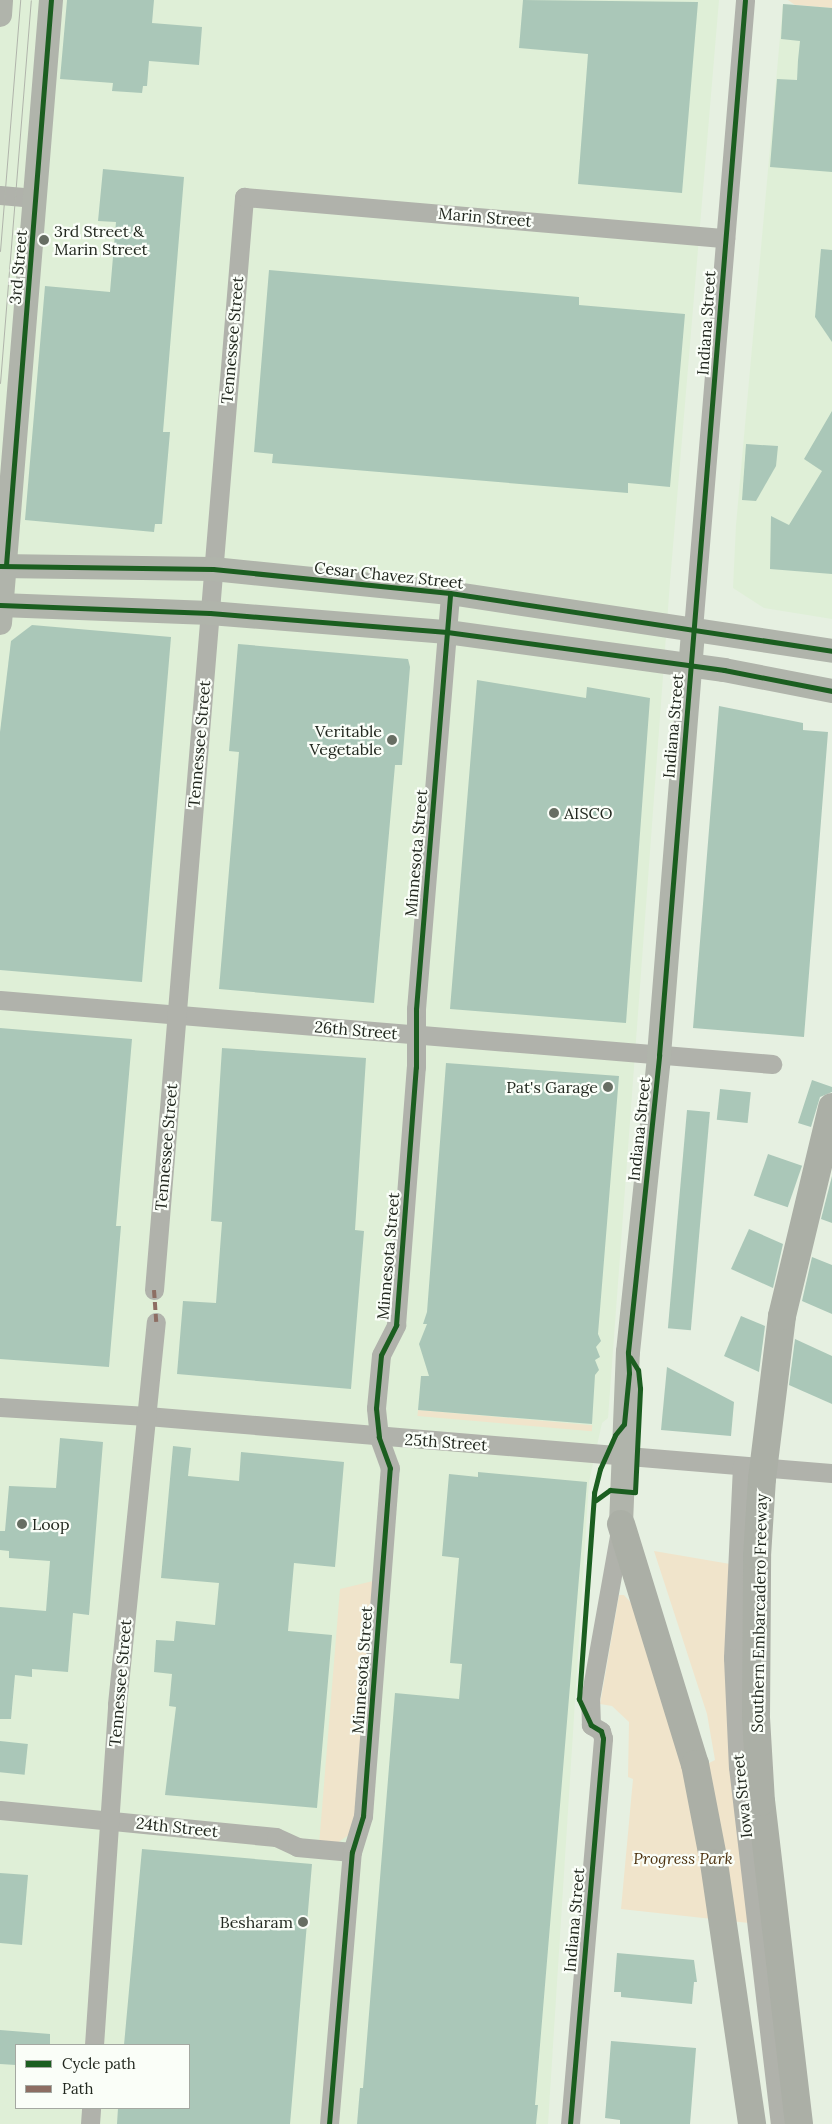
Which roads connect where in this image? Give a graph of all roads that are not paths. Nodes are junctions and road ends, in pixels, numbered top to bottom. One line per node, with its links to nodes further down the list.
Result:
1 (2, 0): 4 (main road)
2 (51, 0): 7 (main road, 3rd Street)
3 (745, 0): 8 (street, Indiana Street)
4 (0, 16)
5 (0, 195): 7 (street)
6 (244, 197): 8 (street, Marin Street); 10 (street, Tennessee Street)
7 (36, 198): 9 (main road, 3rd Street)
8 (725, 238): 14 (street, Indiana Street)
9 (3, 565): 10 (main road, Cesar Chavez Street); 12 (main road, 3rd Street)
10 (213, 570): 11 (main road, Cesar Chavez Street); 13 (street, Tennessee Street)
11 (450, 593): 14 (main road, Cesar Chavez Street); 15 (street, Minnesota Street)
12 (1, 611): 13 (main road)
13 (210, 613): 15 (main road); 20 (street, Tennessee Street)
14 (693, 629): 16 (main road, Cesar Chavez Street); 17 (main road, Indiana Street)
15 (447, 632): 17 (main road); 21 (street, Minnesota Street)
16 (832, 651)
17 (691, 666): 18 (main road); 22 (main road, Indiana Street)
18 (832, 690)
19 (0, 1000): 20 (street, 26th Street)
20 (177, 1015): 21 (street, 26th Street); 25 (street, Tennessee Street)
21 (416, 1035): 22 (street, 26th Street); 29 (street, Minnesota Street)
22 (659, 1055): 23 (street, 26th Street); 30 (main road, Indiana Street)
23 (772, 1064)
24 (832, 1107): 44 (highway, Southern Embarcadero Freeway)
25 (154, 1290)
26 (156, 1322): 28 (street, Tennessee Street)
27 (0, 1407): 28 (street, 25th Street)
28 (147, 1416): 29 (street, 25th Street); 35 (street, Tennessee Street)
29 (379, 1437): 30 (street, 25th Street); 36 (street, Minnesota Street)
30 (623, 1456): 31 (street, 25th Street); 33 (main road, Indiana Street)
31 (742, 1466): 32 (street, 25th Street); 43 (street, Iowa Street)
32 (832, 1473)
33 (621, 1524): 41 (street, Indiana Street); 42 (highway)
34 (0, 1810): 35 (street, 24th Street)
35 (108, 1820): 36 (street, 24th Street); 37 (street, Tennessee Street)
36 (352, 1852): 40 (street, Minnesota Street)
37 (94, 2044)
38 (91, 2109): 39 (street)
39 (90, 2124)
40 (329, 2124)
41 (570, 2124)
42 (752, 2124)
43 (780, 2124)
44 (799, 2124)

